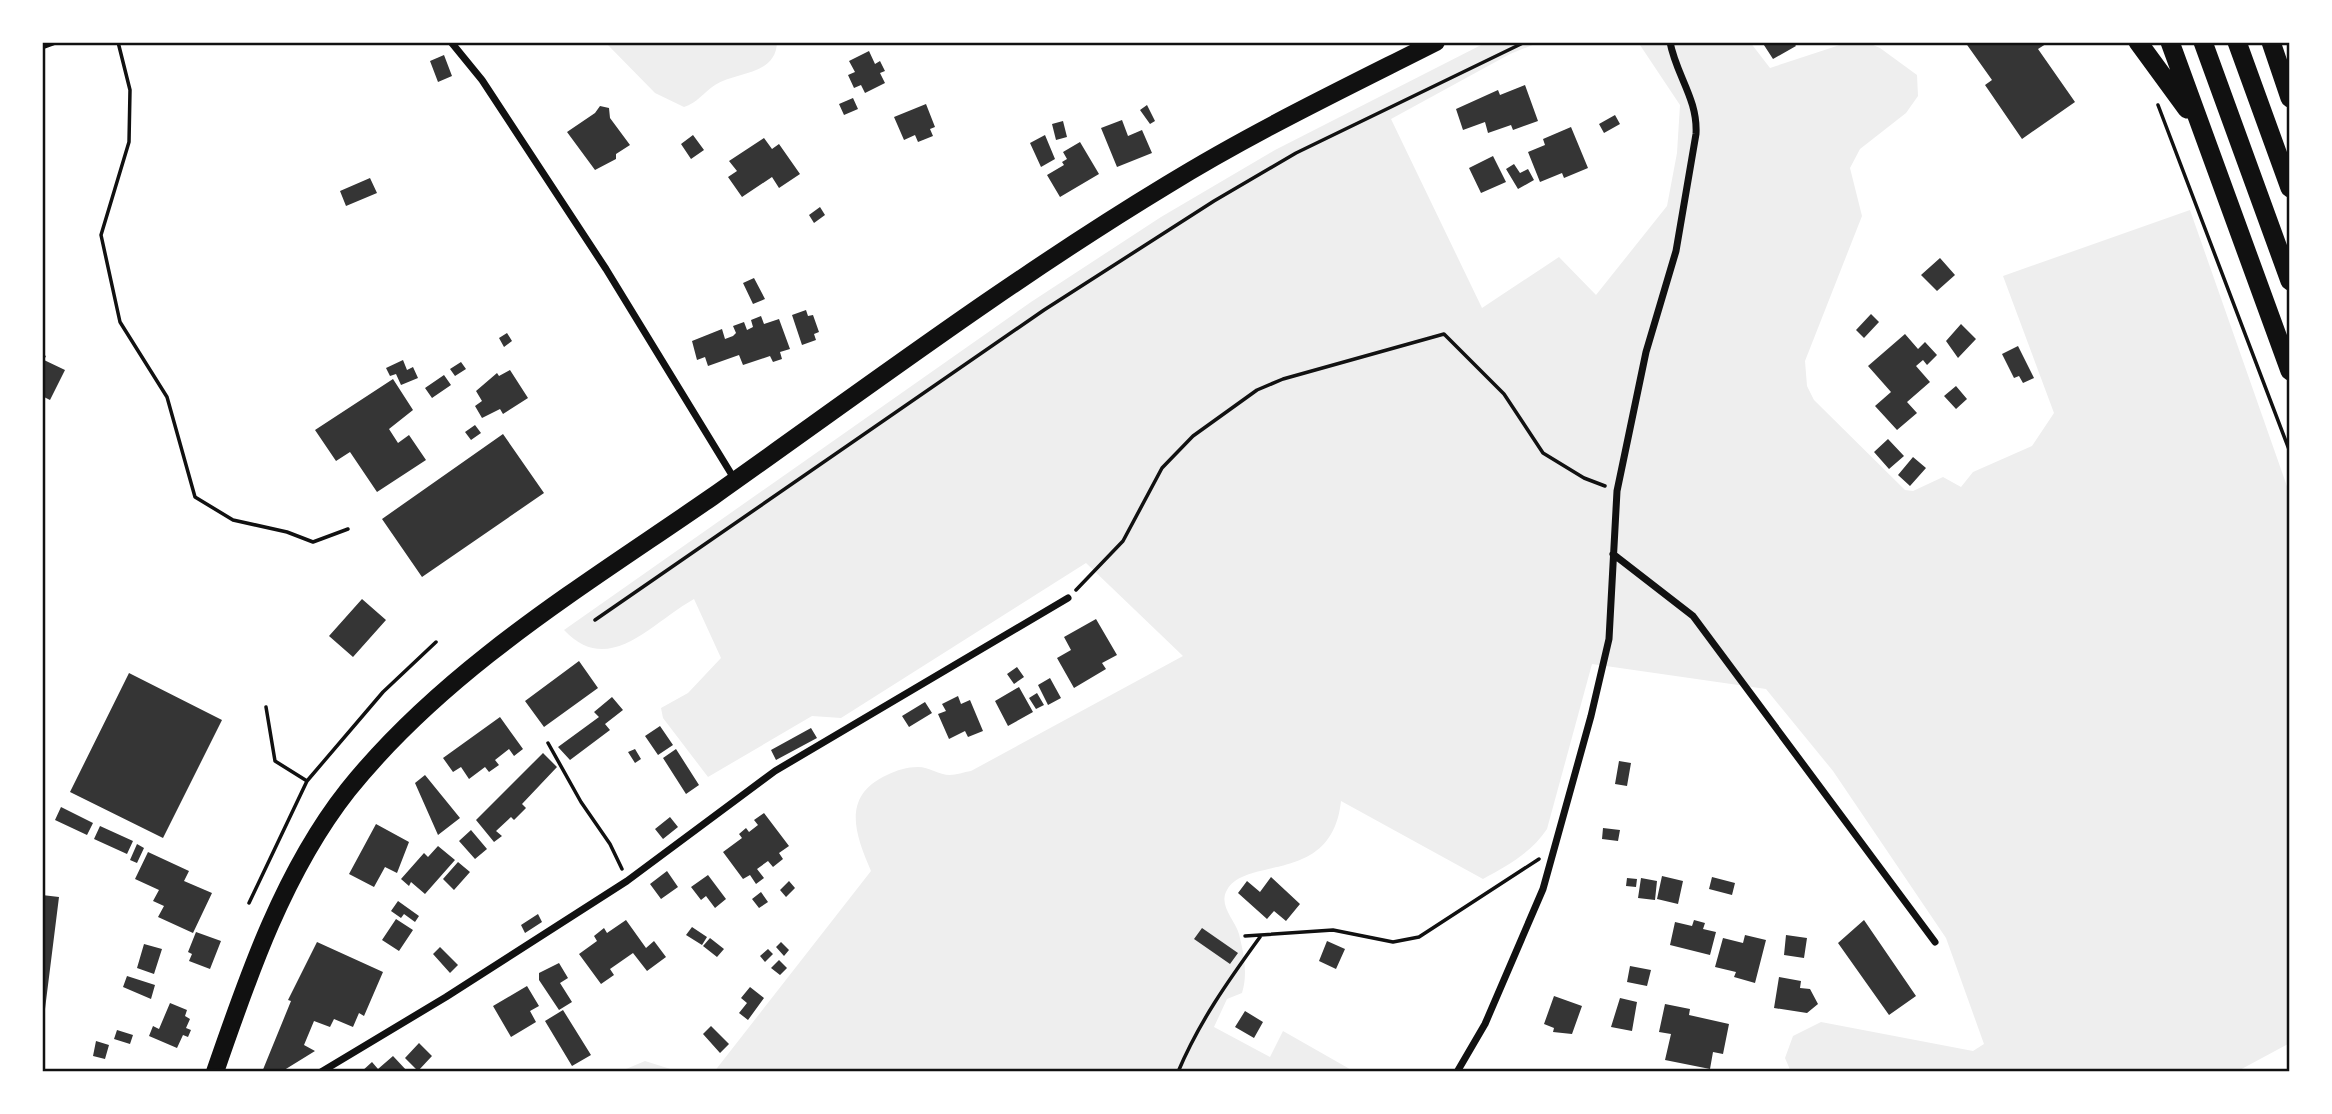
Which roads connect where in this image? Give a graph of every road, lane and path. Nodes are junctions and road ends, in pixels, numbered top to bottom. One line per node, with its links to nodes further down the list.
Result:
1 (53, 42): 12 (street)
2 (118, 42): 22 (path)
3 (451, 42): 20 (street)
4 (1436, 42): 20 (main road)
5 (1525, 42): 25 (path)
6 (1670, 42): 21 (street)
7 (2138, 42): 15 (highway)
8 (2170, 42): 15 (highway)
9 (2203, 42): 17 (highway)
10 (2237, 42): 16 (highway)
11 (2271, 42): 14 (highway)
12 (42, 46)
13 (2154, 94): 19 (path)
14 (2290, 98)
15 (2201, 129): 18 (highway)
16 (2290, 188)
17 (2290, 281)
18 (2290, 371)
19 (2290, 452)
20 (735, 480): 36 (main road)
21 (1617, 491): 23 (street); 24 (path)
22 (348, 529)
23 (1612, 554): 30 (street); 35 (street)
24 (1068, 598): 31 (street)
25 (595, 621)
26 (436, 642): 29 (path)
27 (266, 708): 29 (path)
28 (548, 743): 31 (path)
29 (307, 782): 32 (path)
30 (1552, 850): 34 (path); 39 (street)
31 (627, 881): 37 (street)
32 (249, 903)
33 (1245, 936): 34 (path)
34 (1260, 937): 38 (path)
35 (1935, 942)
36 (215, 1072)
37 (321, 1072)
38 (1178, 1072)
39 (1457, 1072)

